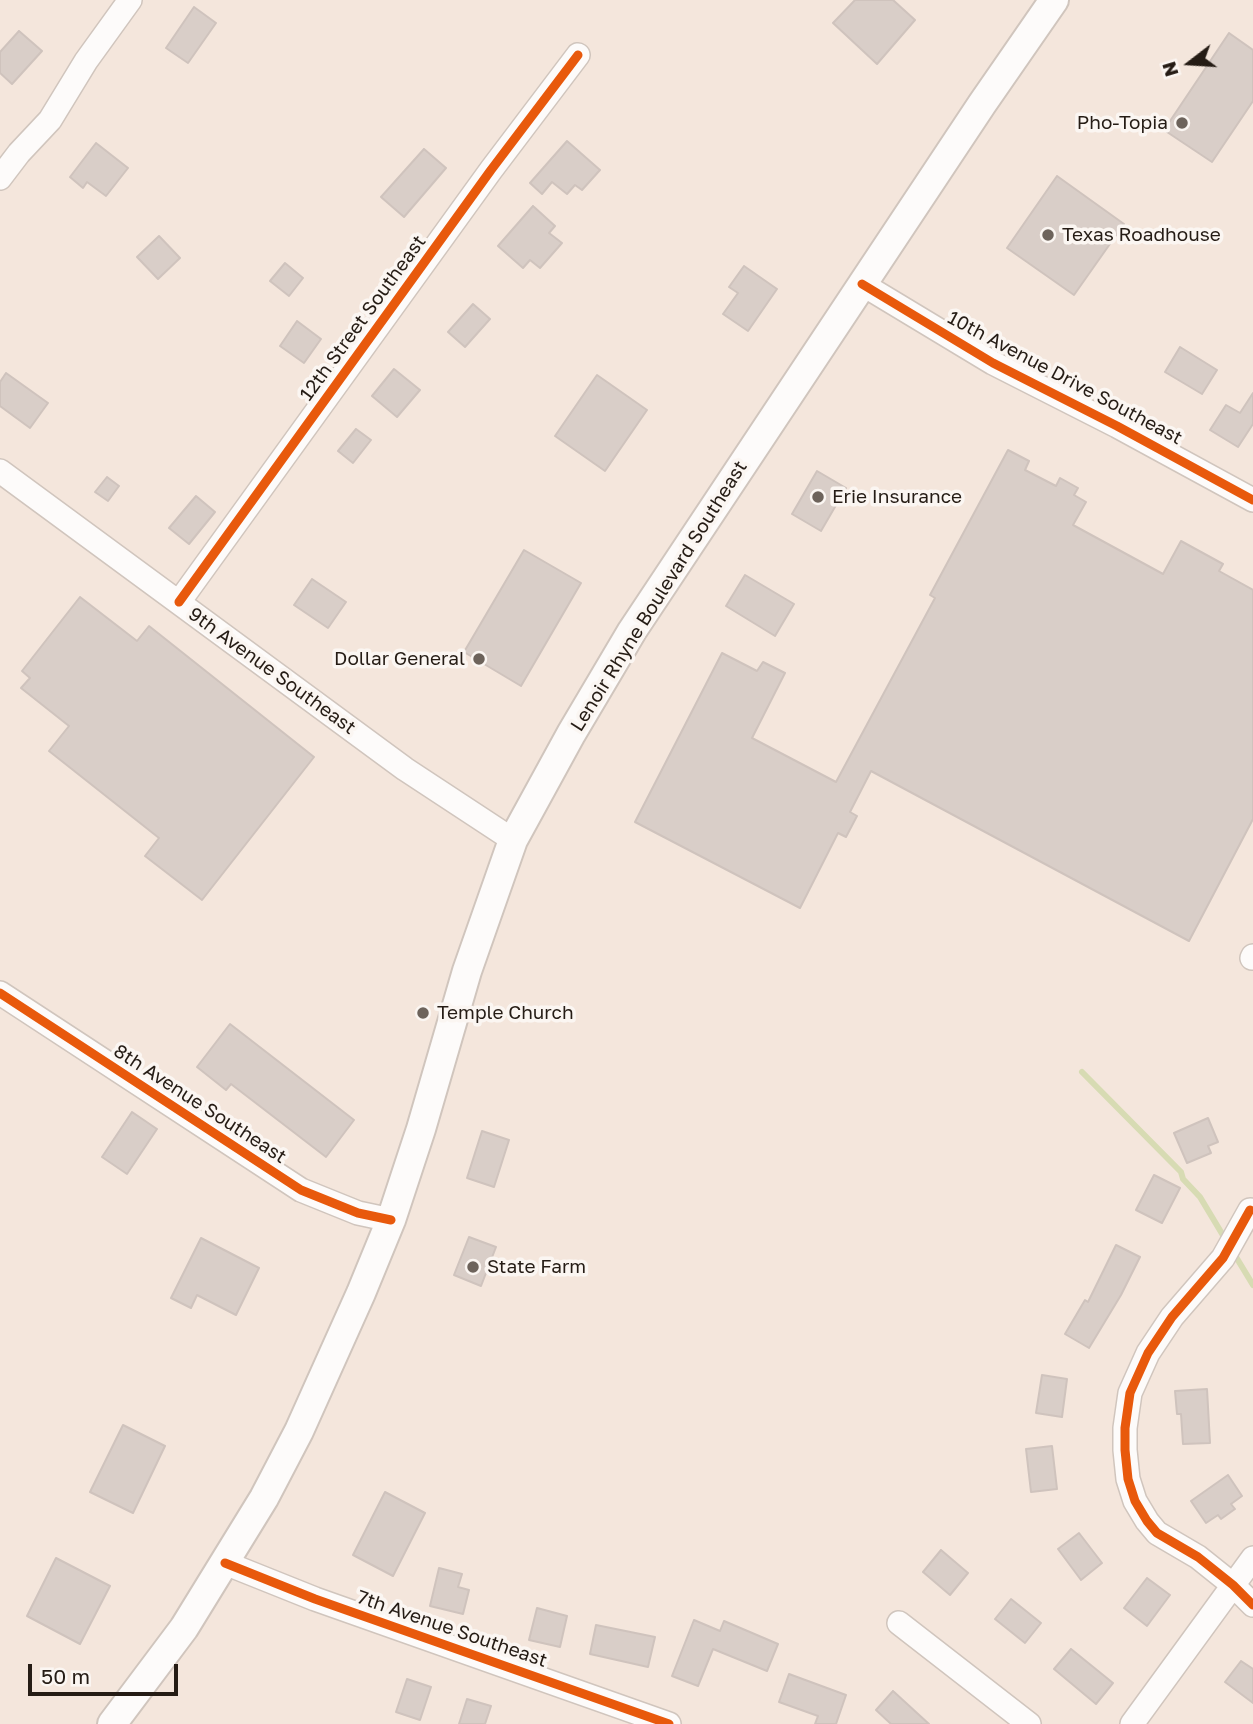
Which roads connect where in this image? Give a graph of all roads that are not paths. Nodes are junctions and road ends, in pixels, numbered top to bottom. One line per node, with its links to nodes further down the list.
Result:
1 (130, 0): 4 (street)
2 (1054, 0): 5 (main road, Lenoir Rhyne Boulevard Southeast)
3 (578, 55): 8 (street, 12th Street Southeast)
4 (0, 178)
5 (862, 284): 7 (street, 10th Avenue Drive Southeast); 9 (main road, Lenoir Rhyne Boulevard Southeast)
6 (0, 471): 8 (street, 9th Avenue Southeast)
7 (1250, 493)
8 (179, 602): 9 (street, 9th Avenue Southeast)
9 (513, 840): 12 (main road, Lenoir Rhyne Boulevard Southeast)
10 (0, 993): 12 (street, 8th Avenue Southeast)
11 (1250, 1210): 15 (street)
12 (391, 1220): 14 (main road, Lenoir Rhyne Boulevard Southeast)
13 (1253, 1558): 15 (street)
14 (225, 1563): 18 (main road, Lenoir Rhyne Boulevard Southeast); 19 (street, 7th Avenue Southeast)
15 (1233, 1585): 16 (street); 21 (street)
16 (1253, 1605)
17 (899, 1623): 20 (street)
18 (112, 1724)
19 (668, 1724)
20 (1029, 1724)
21 (1132, 1724)

